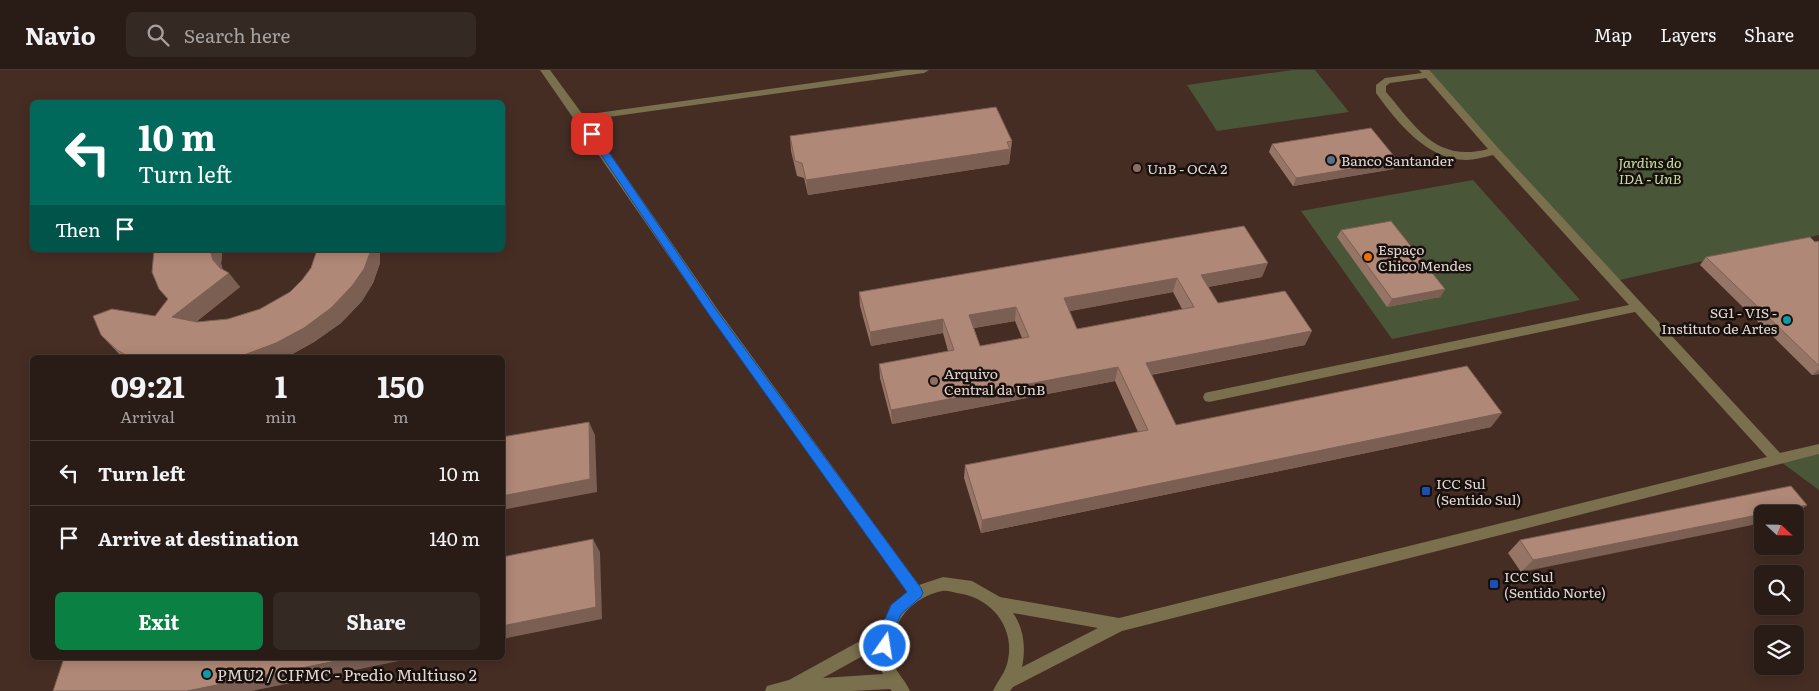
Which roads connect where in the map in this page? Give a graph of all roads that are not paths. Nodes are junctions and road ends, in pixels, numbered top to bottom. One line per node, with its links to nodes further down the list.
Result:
1 (545, 70): 5 (street)
2 (924, 70): 4 (street)
3 (1427, 72): 6 (street); 6 (street)
4 (876, 74): 5 (street)
5 (580, 118): 11 (street)
6 (1496, 151): 7 (street)
7 (1638, 307): 8 (street); 10 (street)
8 (1209, 397)
9 (1819, 449): 10 (street)
10 (1778, 459): 13 (street)
11 (916, 593): 12 (street); 14 (street)
12 (997, 603): 13 (street); 16 (street)
13 (1119, 625): 16 (street)
14 (885, 635): 15 (street); 17 (street)
15 (898, 686): 17 (street)
16 (1005, 686)
17 (791, 687): 18 (street)
18 (773, 691)

